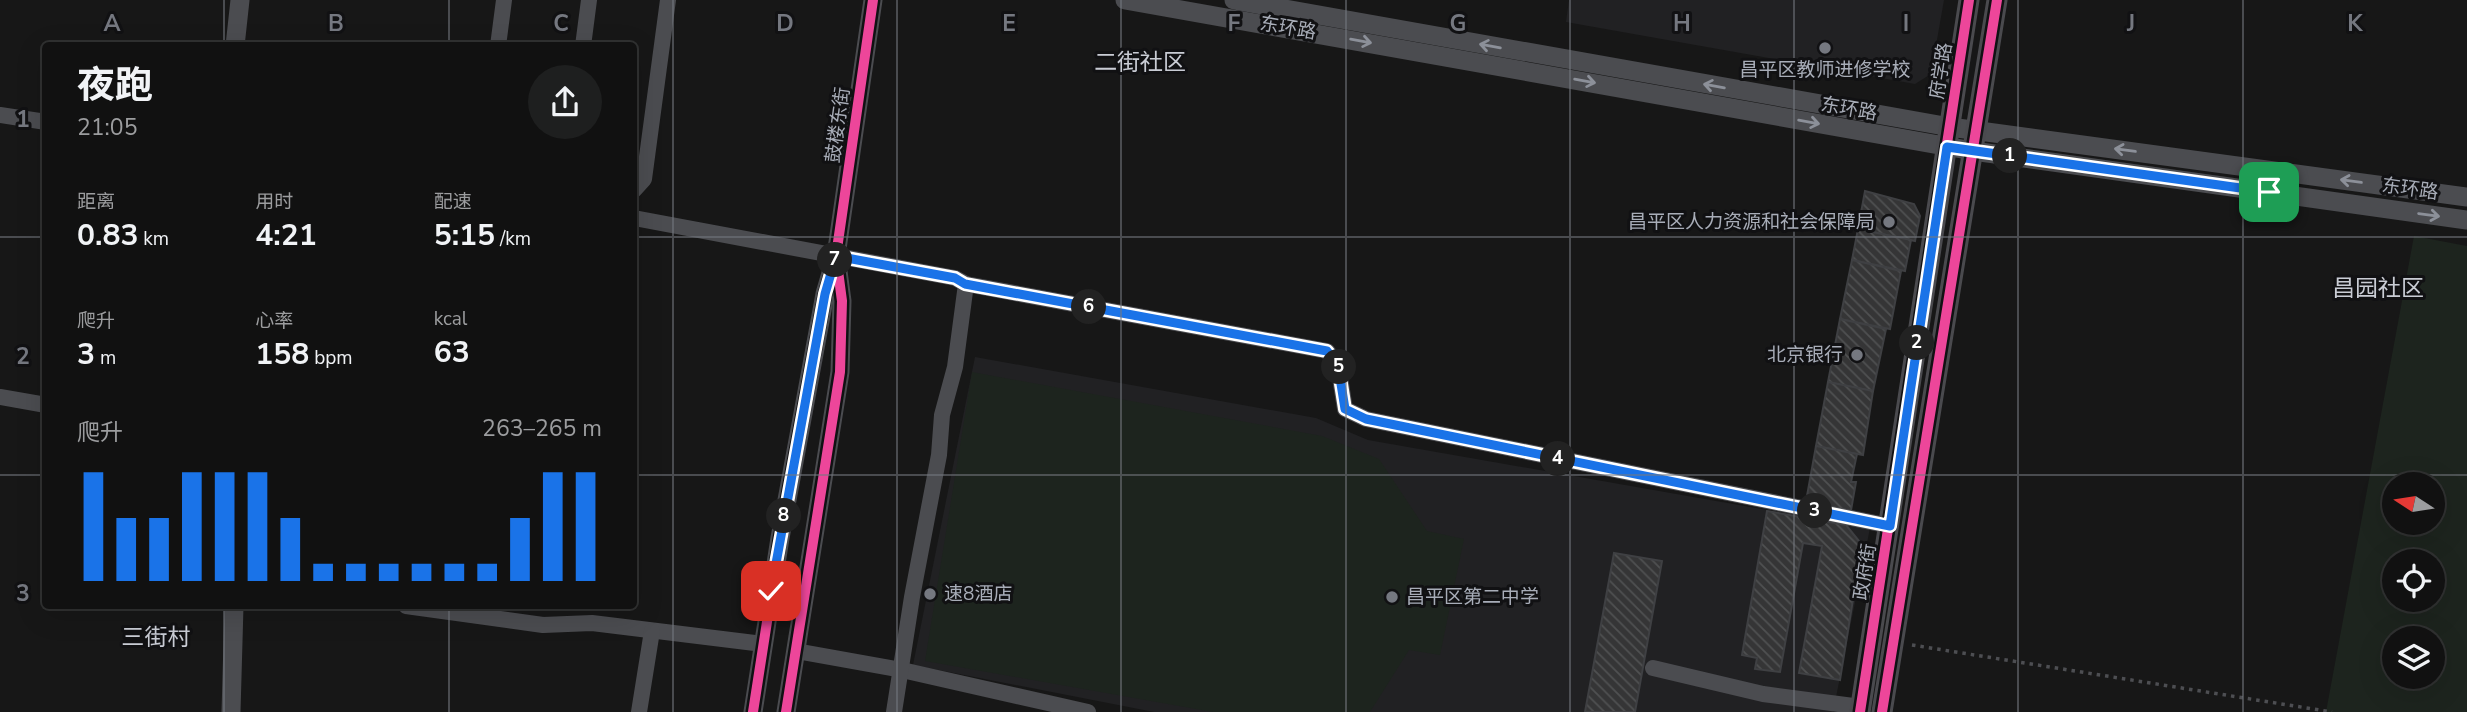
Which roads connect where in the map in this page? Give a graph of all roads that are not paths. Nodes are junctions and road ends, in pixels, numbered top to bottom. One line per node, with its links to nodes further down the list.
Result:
1 (240, 0): 10 (street)
2 (504, 0): 11 (street)
3 (589, 0): 12 (street)
4 (668, 0): 17 (street)
5 (873, 0): 21 (street, 鼓楼东街)
6 (1125, 0): 15 (street, 东环路, one-way to 15)
7 (1234, 0): 15 (street, 东环路, one-way to 7)
8 (1969, 0): 15 (main road, 府学路)
9 (1997, 0): 16 (main road)
10 (235, 42)
11 (499, 42)
12 (584, 42)
13 (0, 115): 14 (street)
14 (42, 121)
15 (1948, 137): 16 (street, 东环路); 25 (main road, 政府街)
16 (1975, 141): 18 (street, 东环路, one-way to 16); 20 (street, 东环路, one-way to 20); 40 (main road, 政府街)
17 (637, 187)
18 (2467, 197)
19 (637, 219): 21 (street)
20 (2467, 220)
21 (836, 256): 22 (street); 29 (street, 鼓楼东街); 30 (street, 鼓楼东街)
22 (965, 284): 25 (street); 32 (street)
23 (0, 397): 24 (street)
24 (42, 404)
25 (1890, 526): 33 (main road, 政府街)
26 (234, 609): 34 (street)
27 (428, 609): 28 (street)
28 (652, 631): 29 (street); 35 (street)
29 (763, 644): 36 (street, 鼓楼东街)
30 (796, 651): 32 (street); 37 (street, 鼓楼东街)
31 (1653, 668): 33 (street)
32 (902, 670): 38 (street); 39 (street)
33 (1860, 710)
34 (231, 712)
35 (639, 712)
36 (753, 712)
37 (786, 712)
38 (894, 712)
39 (1088, 712)
40 (1882, 712)

